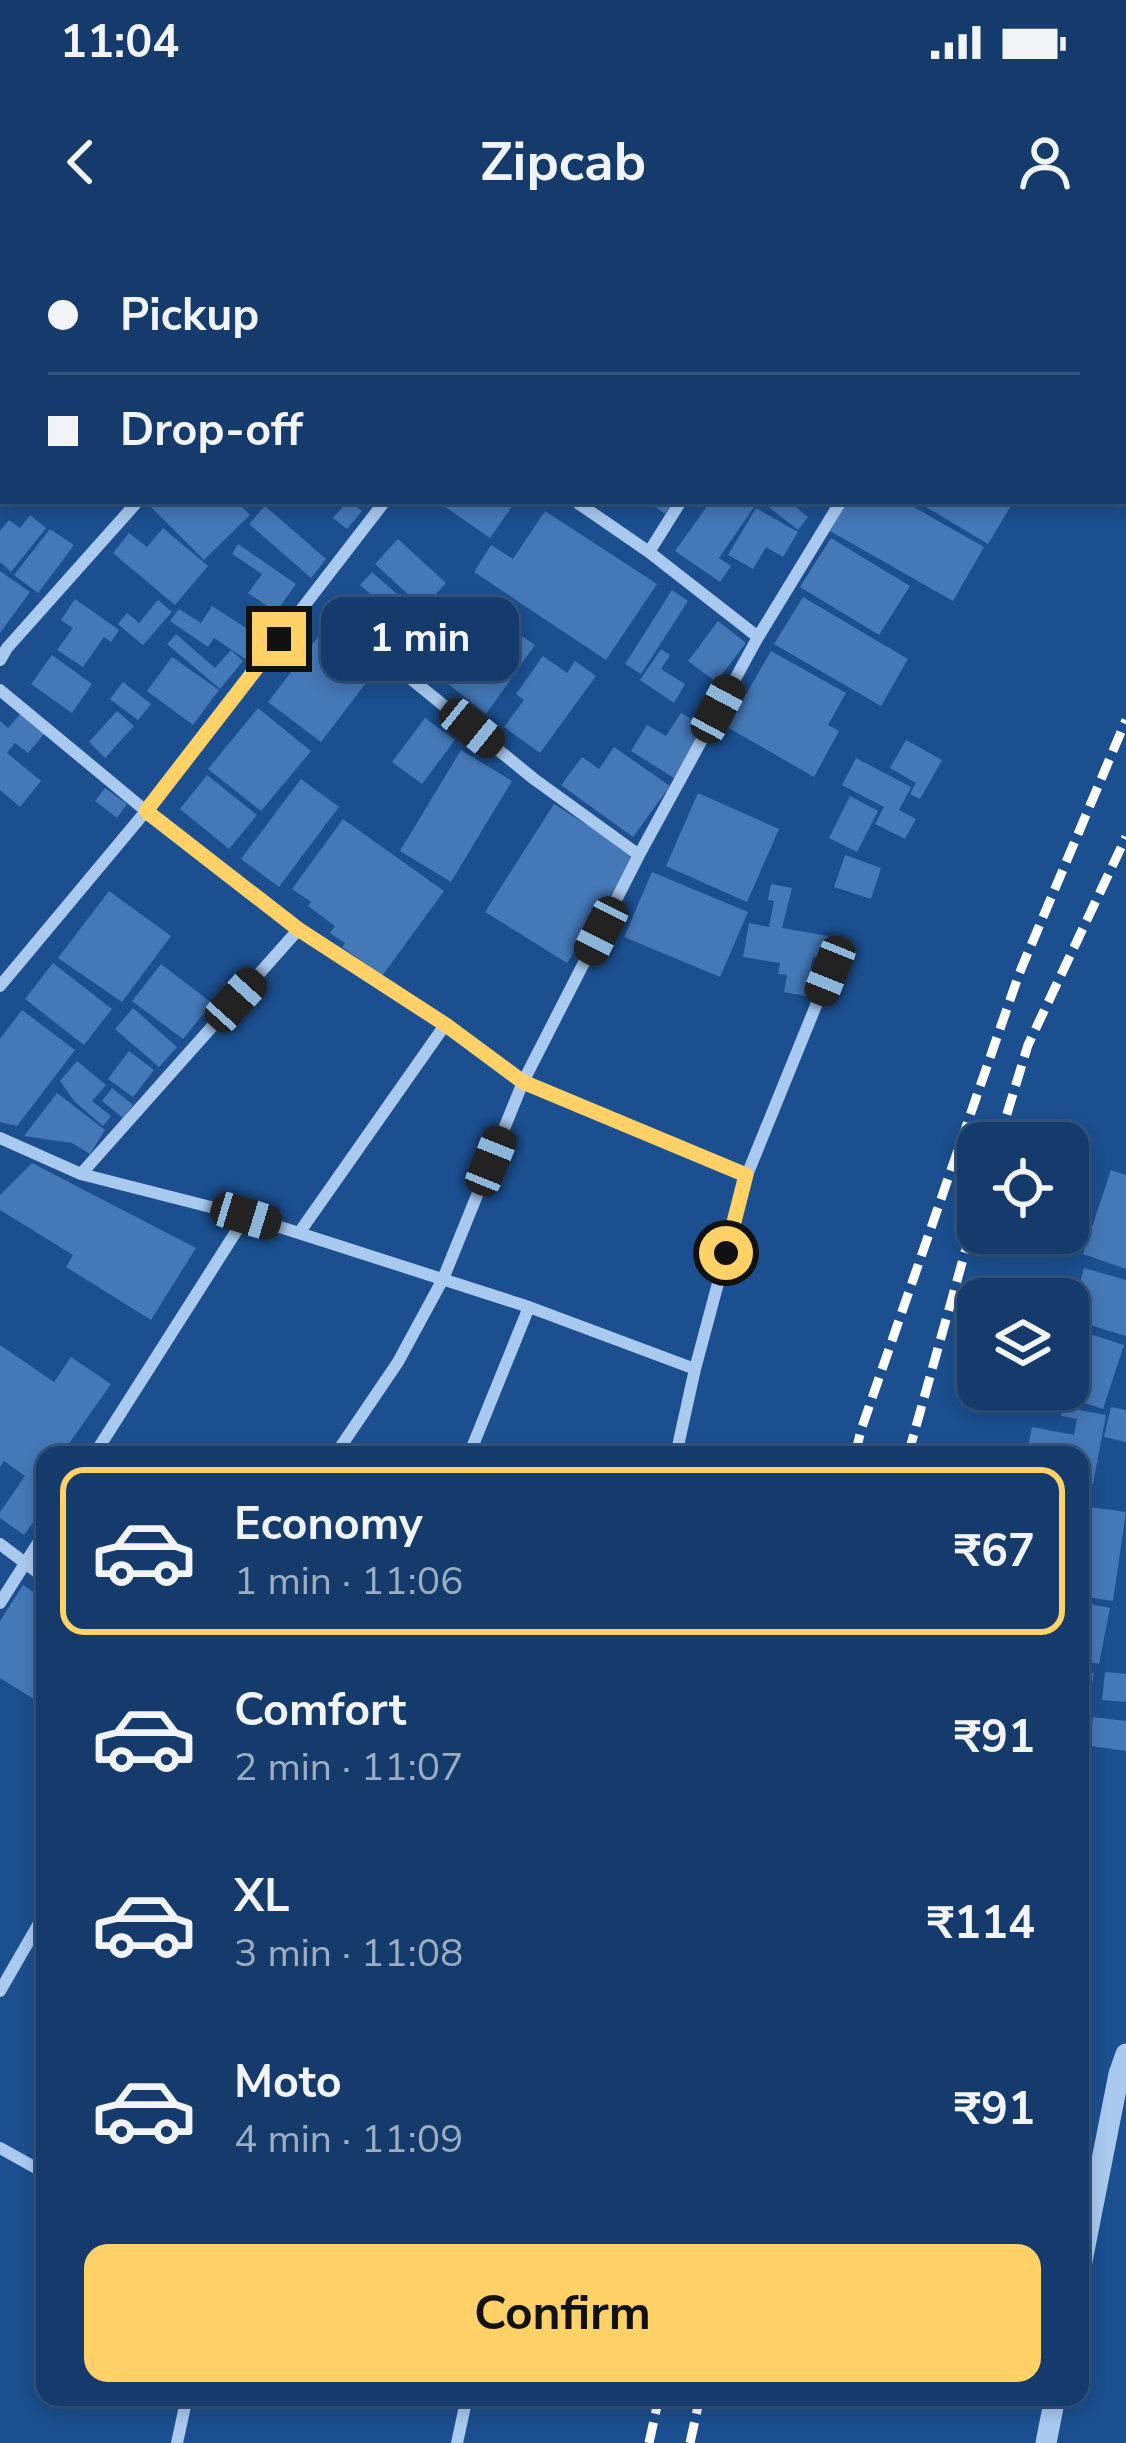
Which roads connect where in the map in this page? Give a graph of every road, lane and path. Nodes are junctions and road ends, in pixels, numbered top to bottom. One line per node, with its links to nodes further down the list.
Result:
1 (130, 504): 8 (street)
2 (384, 504): 11 (street)
3 (579, 504): 6 (street)
4 (679, 504): 6 (street)
5 (839, 504): 7 (street)
6 (649, 552): 7 (street)
7 (758, 637): 12 (street)
8 (2, 651)
9 (410, 678): 12 (street)
10 (0, 690): 11 (street)
11 (146, 811): 13 (street); 15 (street)
12 (640, 854): 17 (street)
13 (298, 929): 16 (street); 19 (street)
14 (830, 971): 20 (street)
15 (0, 986)
16 (446, 1025): 17 (street); 22 (street)
17 (523, 1082): 20 (street); 23 (street)
18 (3, 1144): 19 (street)
19 (81, 1174): 21 (street)
20 (746, 1175): 25 (street)
21 (246, 1216): 22 (street); 26 (street)
22 (299, 1233): 23 (street)
23 (443, 1279): 24 (street); 27 (street)
24 (529, 1306): 25 (street); 28 (street)
25 (695, 1369): 29 (street)
26 (100, 1446)
27 (340, 1446)
28 (473, 1446)
29 (678, 1446)
30 (0, 1544): 32 (street)
31 (36, 1547): 32 (street)
32 (26, 1563): 33 (street); 34 (street)
33 (36, 1571)
34 (0, 1603)
35 (36, 1929): 36 (street)
36 (0, 1991)
37 (1126, 2054): 40 (street)
38 (0, 2149): 39 (street)
39 (36, 2168)
40 (1089, 2226)
41 (185, 2406): 44 (street)
42 (465, 2406): 45 (street)
43 (1053, 2406): 46 (street)
44 (177, 2443)
45 (457, 2443)
46 (1046, 2443)

